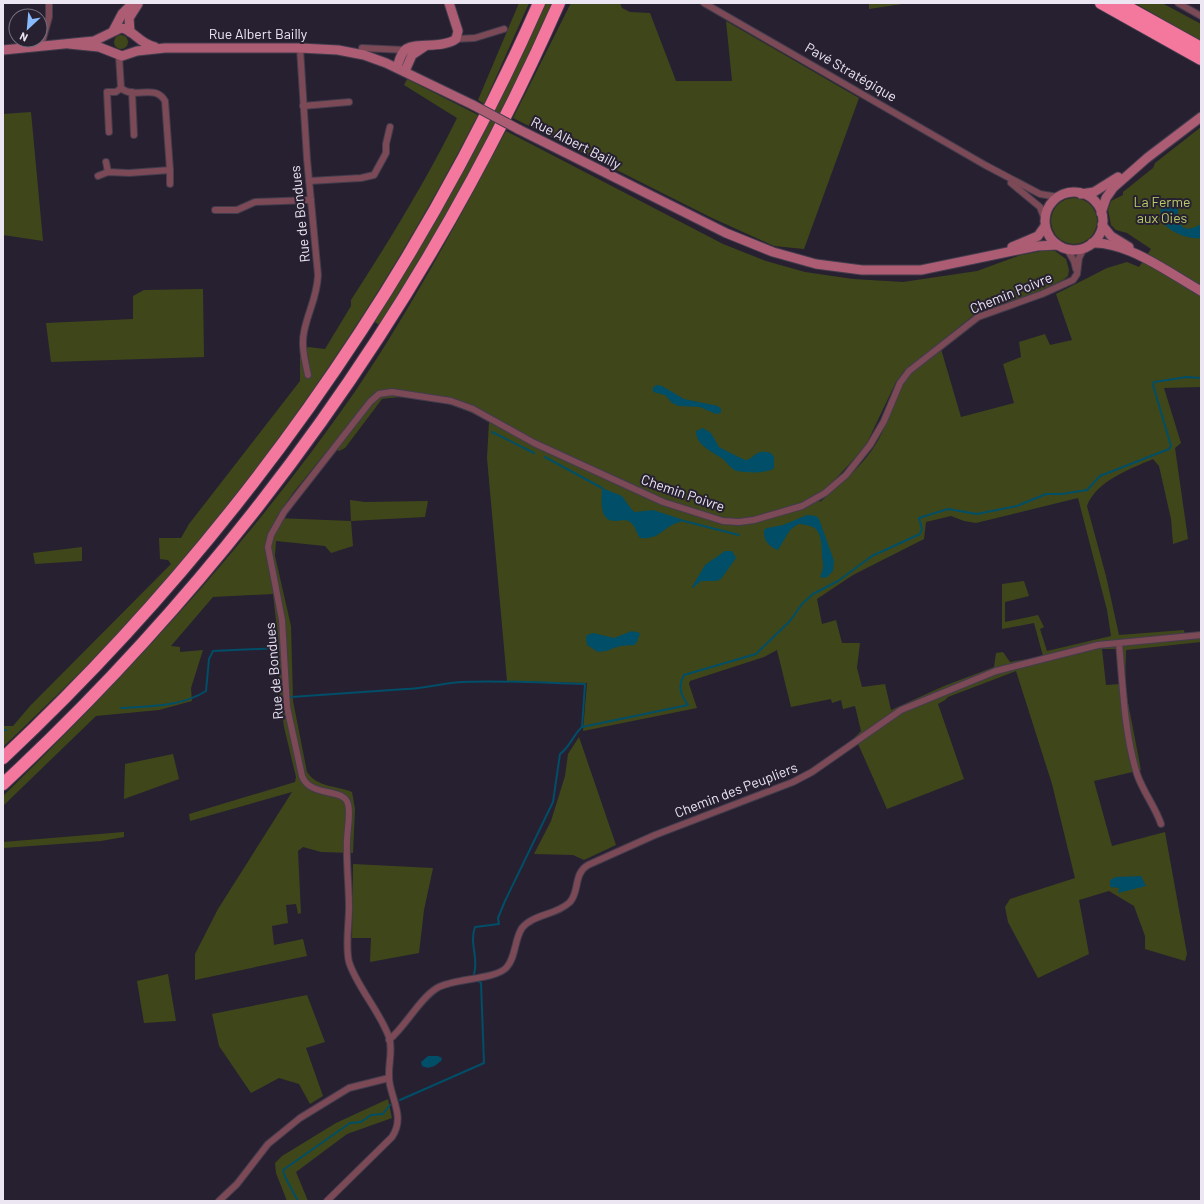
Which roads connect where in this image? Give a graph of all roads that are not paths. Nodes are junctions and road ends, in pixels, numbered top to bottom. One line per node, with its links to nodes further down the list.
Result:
1 (49, 3): 14 (street)
2 (132, 3): 16 (main road)
3 (139, 3): 17 (main road)
4 (449, 3): 18 (main road)
5 (539, 3): 71 (highway)
6 (559, 3): 37 (highway)
7 (565, 3): 37 (highway)
8 (704, 3): 47 (street, Pavé Stratégique)
9 (1101, 3): 31 (highway)
10 (1120, 3): 26 (highway)
11 (1178, 3): 12 (street)
12 (1185, 5): 13 (street)
13 (1201, 16)
14 (48, 21)
15 (504, 30): 18 (street)
16 (111, 33): 17 (main road); 19 (main road); 30 (main road)
17 (132, 34): 23 (main road); 29 (main road)
18 (456, 39): 21 (main road)
19 (69, 44): 20 (main road); 30 (main road)
20 (48, 46)
21 (424, 47): 28 (main road); 33 (main road)
22 (22, 48): 27 (main road)
23 (165, 48): 24 (main road, Rue Albert Bailly); 29 (main road)
24 (300, 48): 32 (main road, Rue Albert Bailly); 40 (street, Rue de Bondues)
25 (362, 48): 28 (street)
26 (1201, 48)
27 (3, 50)
28 (405, 50): 32 (main road)
29 (130, 52): 30 (main road)
30 (116, 55): 34 (street)
31 (1201, 59)
32 (397, 67): 33 (main road, Rue Albert Bailly)
33 (406, 71): 63 (main road, Rue Albert Bailly, bridge)
34 (121, 88): 35 (street); 43 (street)
35 (132, 92): 44 (street); 48 (street)
36 (341, 95): 39 (street)
37 (516, 95): 72 (highway)
38 (349, 102): 39 (street)
39 (342, 103): 40 (street)
40 (302, 106): 51 (street, Rue de Bondues)
41 (1201, 117): 45 (main road)
42 (390, 127): 51 (street)
43 (109, 132)
44 (134, 135)
45 (1147, 158): 53 (main road); 57 (main road)
46 (106, 162): 49 (street)
47 (985, 165): 54 (street, Pavé Stratégique); 58 (street, Pavé Stratégique)
48 (170, 170): 49 (street); 52 (street)
49 (108, 172): 50 (street)
50 (98, 176)
51 (309, 181): 55 (street, Rue de Bondues)
52 (170, 184)
53 (1079, 194): 54 (main road); 57 (main road)
54 (1058, 197): 58 (main road)
55 (311, 200): 56 (street); 67 (street, Rue de Bondues)
56 (215, 210)
57 (1101, 213): 59 (main road)
58 (1045, 223): 60 (main road); 63 (main road, Rue Albert Bailly)
59 (1102, 225): 61 (main road); 64 (main road)
60 (1058, 245): 62 (main road); 63 (main road, Rue Albert Bailly)
61 (1088, 246): 62 (main road); 64 (main road); 65 (street, Chemin Poivre)
62 (1067, 249): 65 (street, Chemin Poivre)
63 (973, 260)
64 (1148, 260): 66 (main road)
65 (1071, 281): 68 (street, Chemin Poivre)
66 (1201, 291)
67 (308, 375)
68 (379, 394): 74 (street, Rue de Bondues)
69 (1201, 635): 70 (street, Chemin des Peupliers)
70 (1119, 643): 73 (street); 74 (street, Chemin des Peupliers)
71 (3, 758)
72 (3, 784)
73 (1161, 824)
74 (390, 1040): 75 (street)
75 (389, 1078): 76 (street); 77 (street)
76 (219, 1201)
77 (327, 1201)

